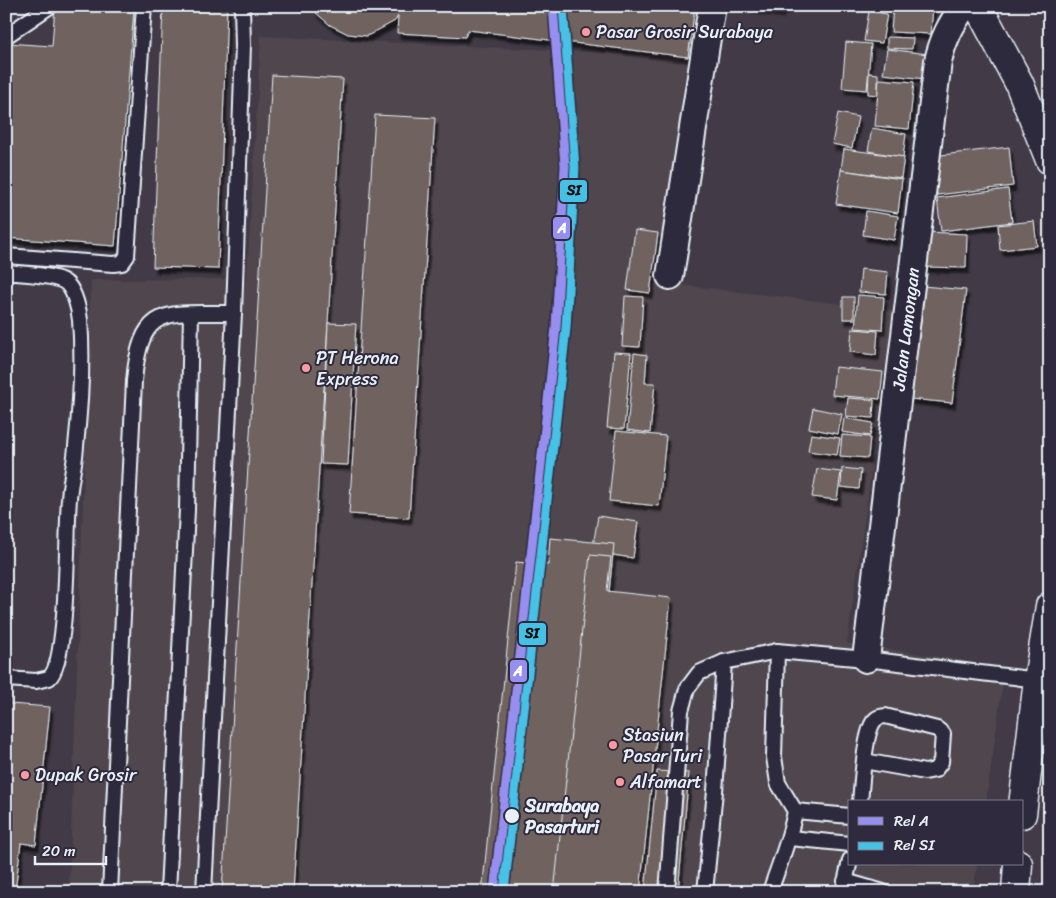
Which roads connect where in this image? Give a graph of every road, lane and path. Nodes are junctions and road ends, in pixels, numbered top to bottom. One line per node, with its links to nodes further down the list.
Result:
1 (50, 6): 7 (lane)
2 (144, 6): 10 (lane)
3 (242, 6): 13 (lane)
4 (712, 6): 12 (street)
5 (964, 6): 17 (street, Jalan Lamongan)
6 (979, 6): 8 (street)
7 (6, 36)
8 (1041, 115): 9 (street)
9 (1050, 160)
10 (6, 256)
11 (6, 272): 19 (lane)
12 (670, 276)
13 (234, 313): 14 (lane); 32 (lane)
14 (190, 314): 30 (lane); 31 (lane)
15 (1049, 612): 20 (street)
16 (777, 651): 17 (lane); 18 (lane); 24 (lane)
17 (866, 659): 20 (lane)
18 (724, 662): 33 (lane); 34 (lane)
19 (6, 678)
20 (1038, 680): 23 (street)
21 (864, 761): 21 (lane); 22 (lane)
22 (860, 800)
23 (1024, 800)
24 (795, 811): 25 (lane); 26 (lane)
25 (848, 816)
26 (790, 838): 27 (lane); 35 (lane)
27 (848, 844)
28 (849, 866): 29 (lane)
29 (844, 886): 36 (lane)
30 (110, 892)
31 (168, 892)
32 (204, 892)
33 (667, 892)
34 (705, 892)
35 (770, 892)
36 (883, 892)

